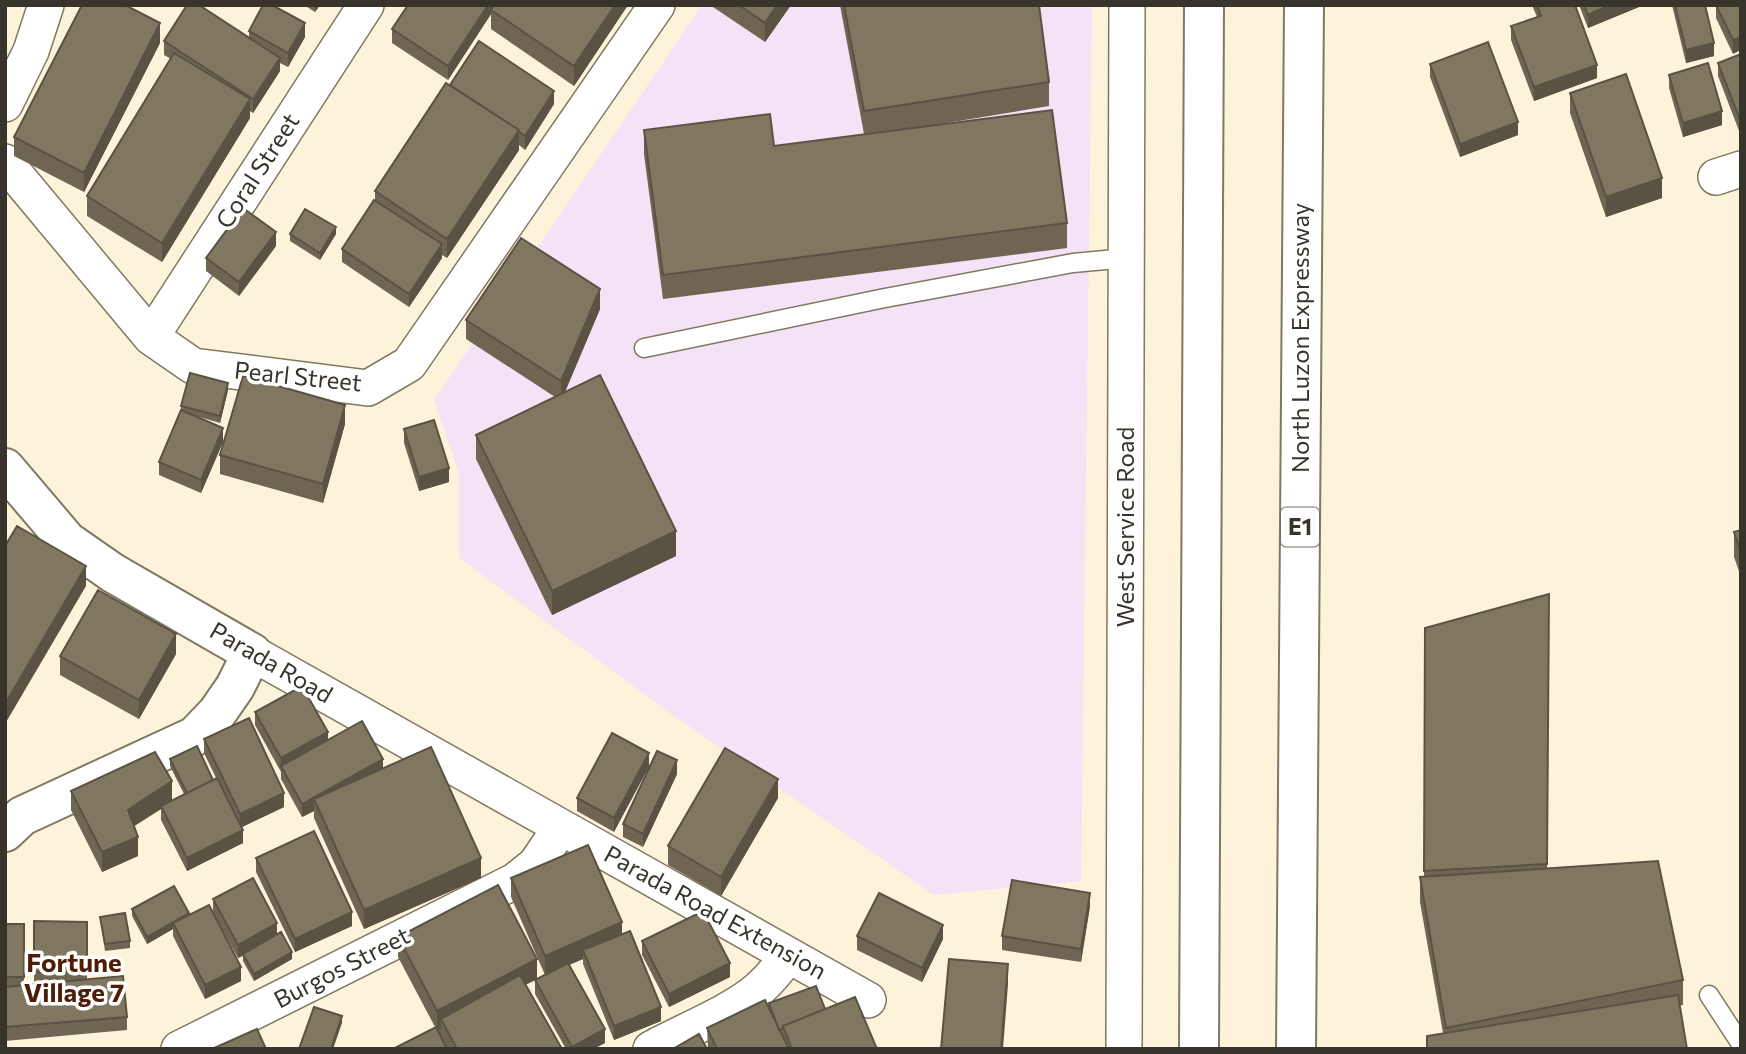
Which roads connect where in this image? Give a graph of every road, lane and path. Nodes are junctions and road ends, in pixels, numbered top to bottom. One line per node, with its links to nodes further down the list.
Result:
1 (46, 5): 7 (street)
2 (366, 5): 10 (street, Coral Street)
3 (657, 5): 10 (street, Pearl Street)
4 (1128, 5): 9 (street, West Service Road)
5 (1204, 5): 23 (main road)
6 (1304, 5): 24 (main road, North Luzon Expressway / E1)
7 (5, 104)
8 (5, 162): 10 (street, Pearl Street)
9 (1127, 258): 11 (lane); 22 (street, West Service Road)
10 (151, 337)
11 (644, 348)
12 (5, 468): 13 (main road, Parada Road)
13 (252, 653): 14 (street, Parada Road); 15 (main road)
14 (561, 827): 16 (street, Parada Road Extension); 20 (street, Burgos Street)
15 (5, 832)
16 (788, 955): 18 (street, Parada Road Extension); 21 (street)
17 (1709, 995): 19 (lane)
18 (868, 1000)
19 (1741, 1044)
20 (179, 1049)
21 (651, 1049)
22 (1124, 1049)
23 (1199, 1049)
24 (1296, 1049)

